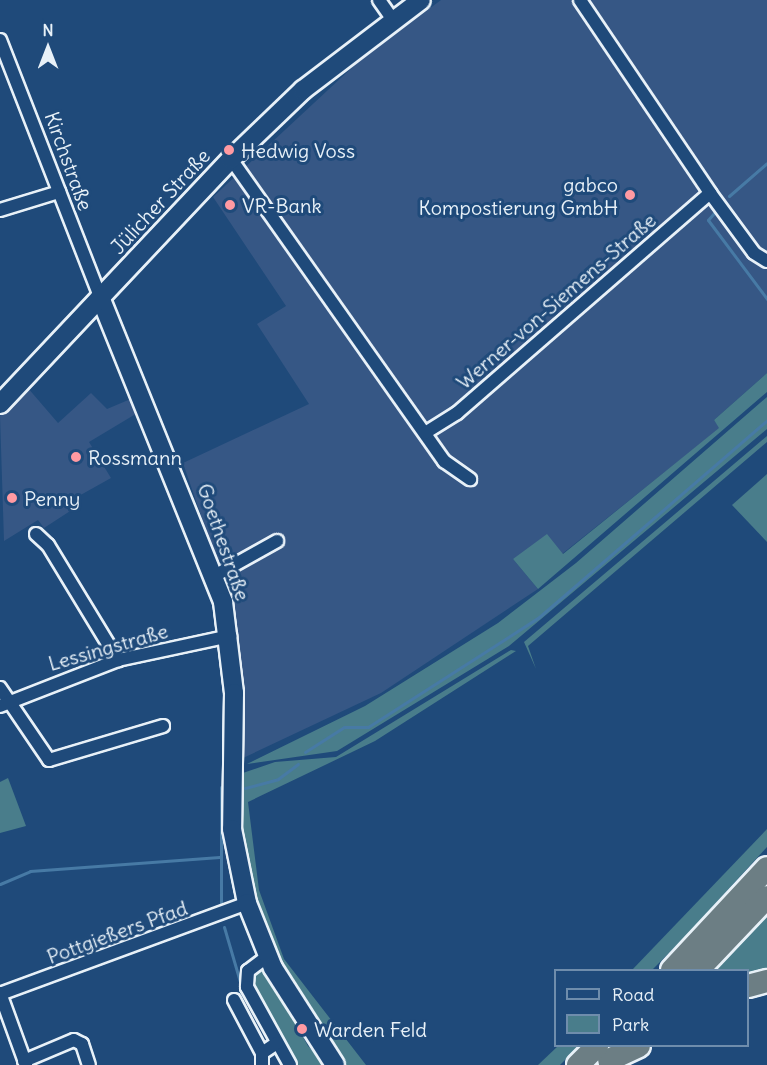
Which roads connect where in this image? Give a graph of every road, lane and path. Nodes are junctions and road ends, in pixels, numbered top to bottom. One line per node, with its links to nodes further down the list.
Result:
1 (379, 0): 4 (street)
2 (422, 0): 4 (street, Jülicher Straße)
3 (580, 0): 8 (street)
4 (393, 20): 6 (street, Jülicher Straße)
5 (0, 40): 7 (street, Kirchstraße)
6 (231, 159): 11 (street, Jülicher Straße); 13 (street)
7 (59, 192): 9 (street); 11 (street, Kirchstraße)
8 (710, 193): 10 (street); 13 (street, Werner-von-Siemens-Straße)
9 (0, 210)
10 (767, 261)
11 (100, 297): 12 (street, Jülicher Straße); 17 (street, Goethestraße)
12 (0, 404)
13 (425, 433): 14 (street)
14 (470, 479)
15 (36, 534): 19 (street)
16 (277, 541): 17 (street)
17 (216, 575): 18 (street, Goethestraße)
18 (230, 636): 19 (street, Lessingstraße); 25 (street, Goethestraße)
19 (118, 660): 21 (street, Lessingstraße)
20 (0, 688): 21 (street)
21 (4, 704): 22 (street)
22 (163, 726)
23 (767, 868): 27 (highway)
24 (767, 897): 28 (highway)
25 (247, 903): 26 (street, Goethestraße); 31 (street, Pottgießers Pfad)
26 (267, 956): 33 (street); 38 (street, Goethestraße)
27 (673, 969)
28 (699, 969)
29 (767, 981): 30 (highway)
30 (749, 986)
31 (0, 993): 37 (street)
32 (234, 1000): 36 (street)
33 (277, 1043): 36 (street); 40 (street)
34 (635, 1047): 35 (highway)
35 (609, 1054): 41 (highway)
36 (262, 1059)
37 (25, 1063): 39 (street)
38 (334, 1064)
39 (89, 1065)
40 (290, 1065)
41 (578, 1065)

